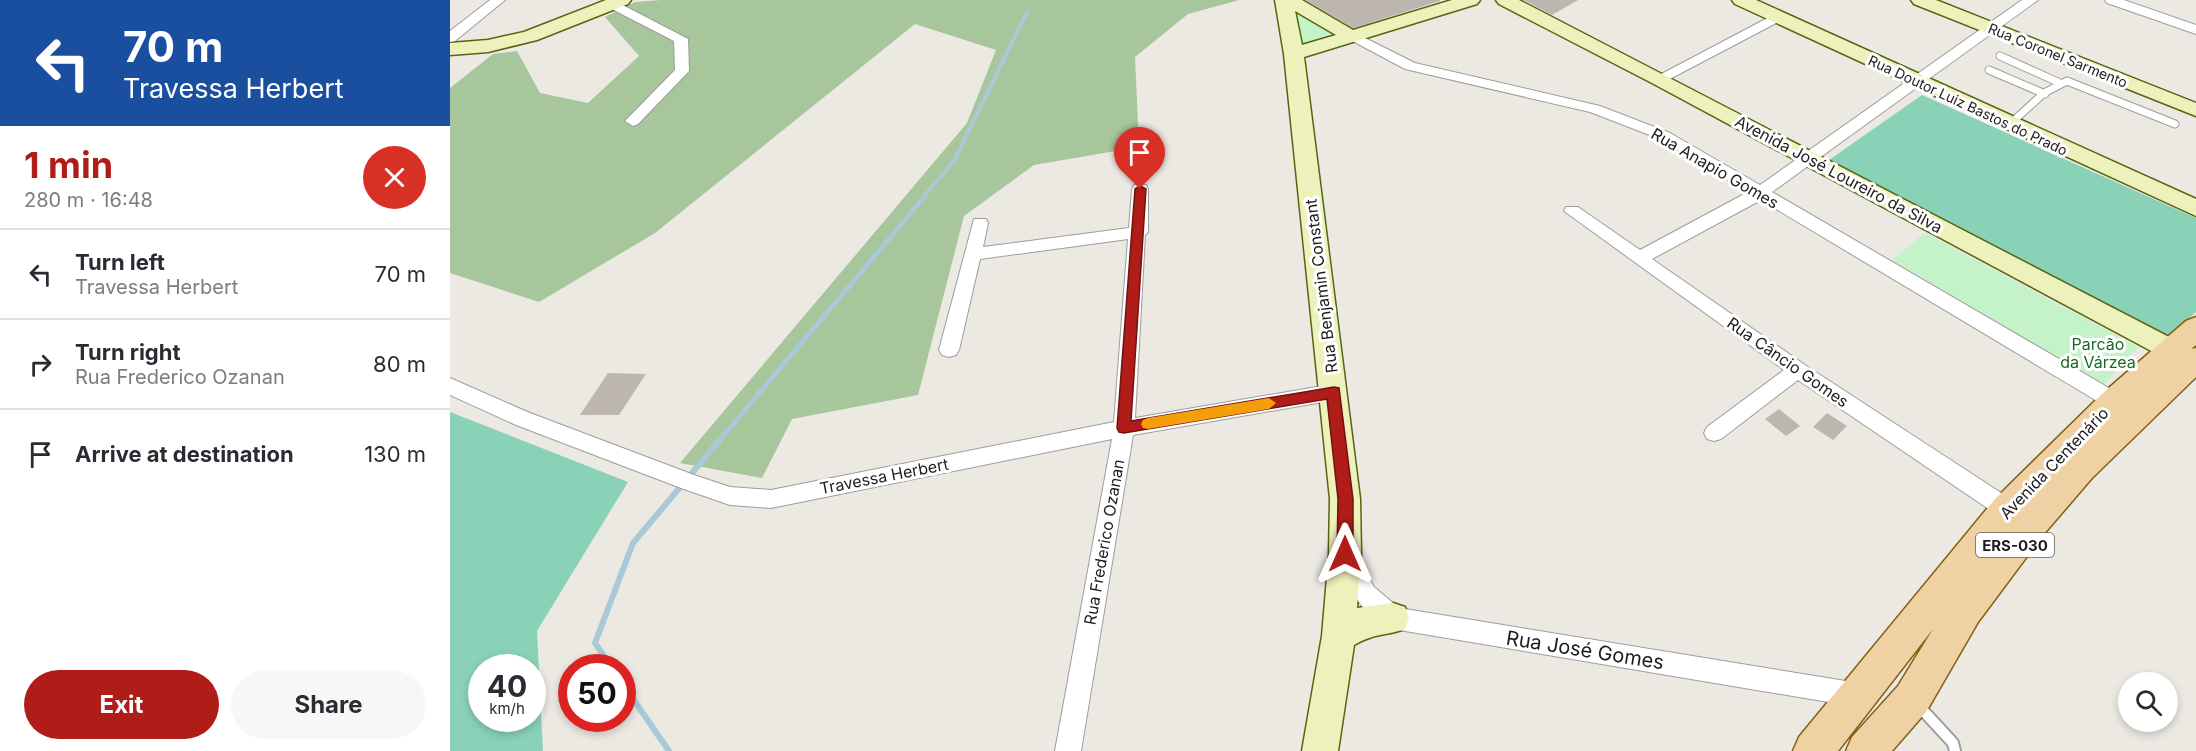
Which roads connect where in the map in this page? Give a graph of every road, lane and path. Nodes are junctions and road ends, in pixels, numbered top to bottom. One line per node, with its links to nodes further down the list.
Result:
1 (498, 0): 15 (street)
2 (1284, 0): 17 (street, Rua Benjamin Constant)
3 (1289, 0): 14 (street, Rua Anapio Gomes)
4 (1471, 0): 14 (street)
5 (1505, 0): 20 (street, Avenida José Loureiro da Silva)
6 (1741, 0): 11 (street, Rua Doutor Luiz Bastos do Prado)
7 (1920, 0): 12 (street, Rua Coronel Sarmento)
8 (2031, 0): 12 (street)
9 (2112, 0): 13 (street)
10 (618, 2): 16 (street); 25 (street)
11 (1777, 17): 20 (street); 21 (street, Rua Doutor Luiz Bastos do Prado)
12 (1991, 29): 21 (street); 24 (street, Rua Coronel Sarmento)
13 (2196, 30)
14 (1352, 37): 17 (street); 30 (street, Rua Anapio Gomes)
15 (450, 38)
16 (450, 49)
17 (1294, 54): 41 (street, Rua Benjamin Constant)
18 (2000, 56): 22 (lane)
19 (1989, 70): 23 (lane)
20 (1659, 79): 28 (street, Avenida José Loureiro da Silva)
21 (1917, 82): 26 (street, Rua Doutor Luiz Bastos do Prado); 28 (street)
22 (2060, 83): 23 (lane); 27 (lane)
23 (2045, 94): 26 (lane)
24 (2196, 110)
25 (633, 121)
26 (2010, 124): 31 (street, Rua Doutor Luiz Bastos do Prado)
27 (2175, 124)
28 (1809, 159): 30 (street); 38 (street, Avenida José Loureiro da Silva)
29 (1140, 189): 34 (street, Rua Frederico Ozanan)
30 (1760, 193): 36 (street); 42 (street, Rua Anapio Gomes)
31 (2196, 208)
32 (1572, 211): 36 (street, Rua Câncio Gomes)
33 (980, 223): 35 (street)
34 (1139, 231): 35 (street); 43 (street, Rua Frederico Ozanan)
35 (972, 254): 37 (street)
36 (1640, 258): 39 (street, Rua Câncio Gomes)
37 (949, 350)
38 (2190, 350): 42 (main road, Avenida Centenário / ERS-030); 50 (main road, Avenida Centenário / ERS-030)
39 (1798, 370): 44 (street); 45 (street, Rua Câncio Gomes)
40 (450, 386): 43 (street, Travessa Herbert)
41 (1334, 392): 43 (street, Travessa Herbert); 46 (street, Rua Benjamin Constant)
42 (2114, 401): 45 (main road, Avenida Centenário / ERS-030)
43 (1124, 428): 51 (street, Rua Frederico Ozanan)
44 (1714, 433)
45 (2007, 509): 49 (main road, Avenida Centenário / ERS-030)
46 (1345, 554): 47 (street, Rua José Gomes); 48 (street, Rua Benjamin Constant)
47 (1393, 618): 48 (street); 49 (street, Rua José Gomes)
48 (1339, 636): 52 (street, Rua Benjamin Constant)
49 (1858, 695): 53 (main road, Avenida Centenário / ERS-030); 54 (main road)
50 (1912, 699): 55 (main road, Avenida Centenário / ERS-030); 56 (lane)
51 (1068, 751)
52 (1320, 751)
53 (1813, 751)
54 (1855, 751)
55 (1866, 751)
56 (1955, 751)

